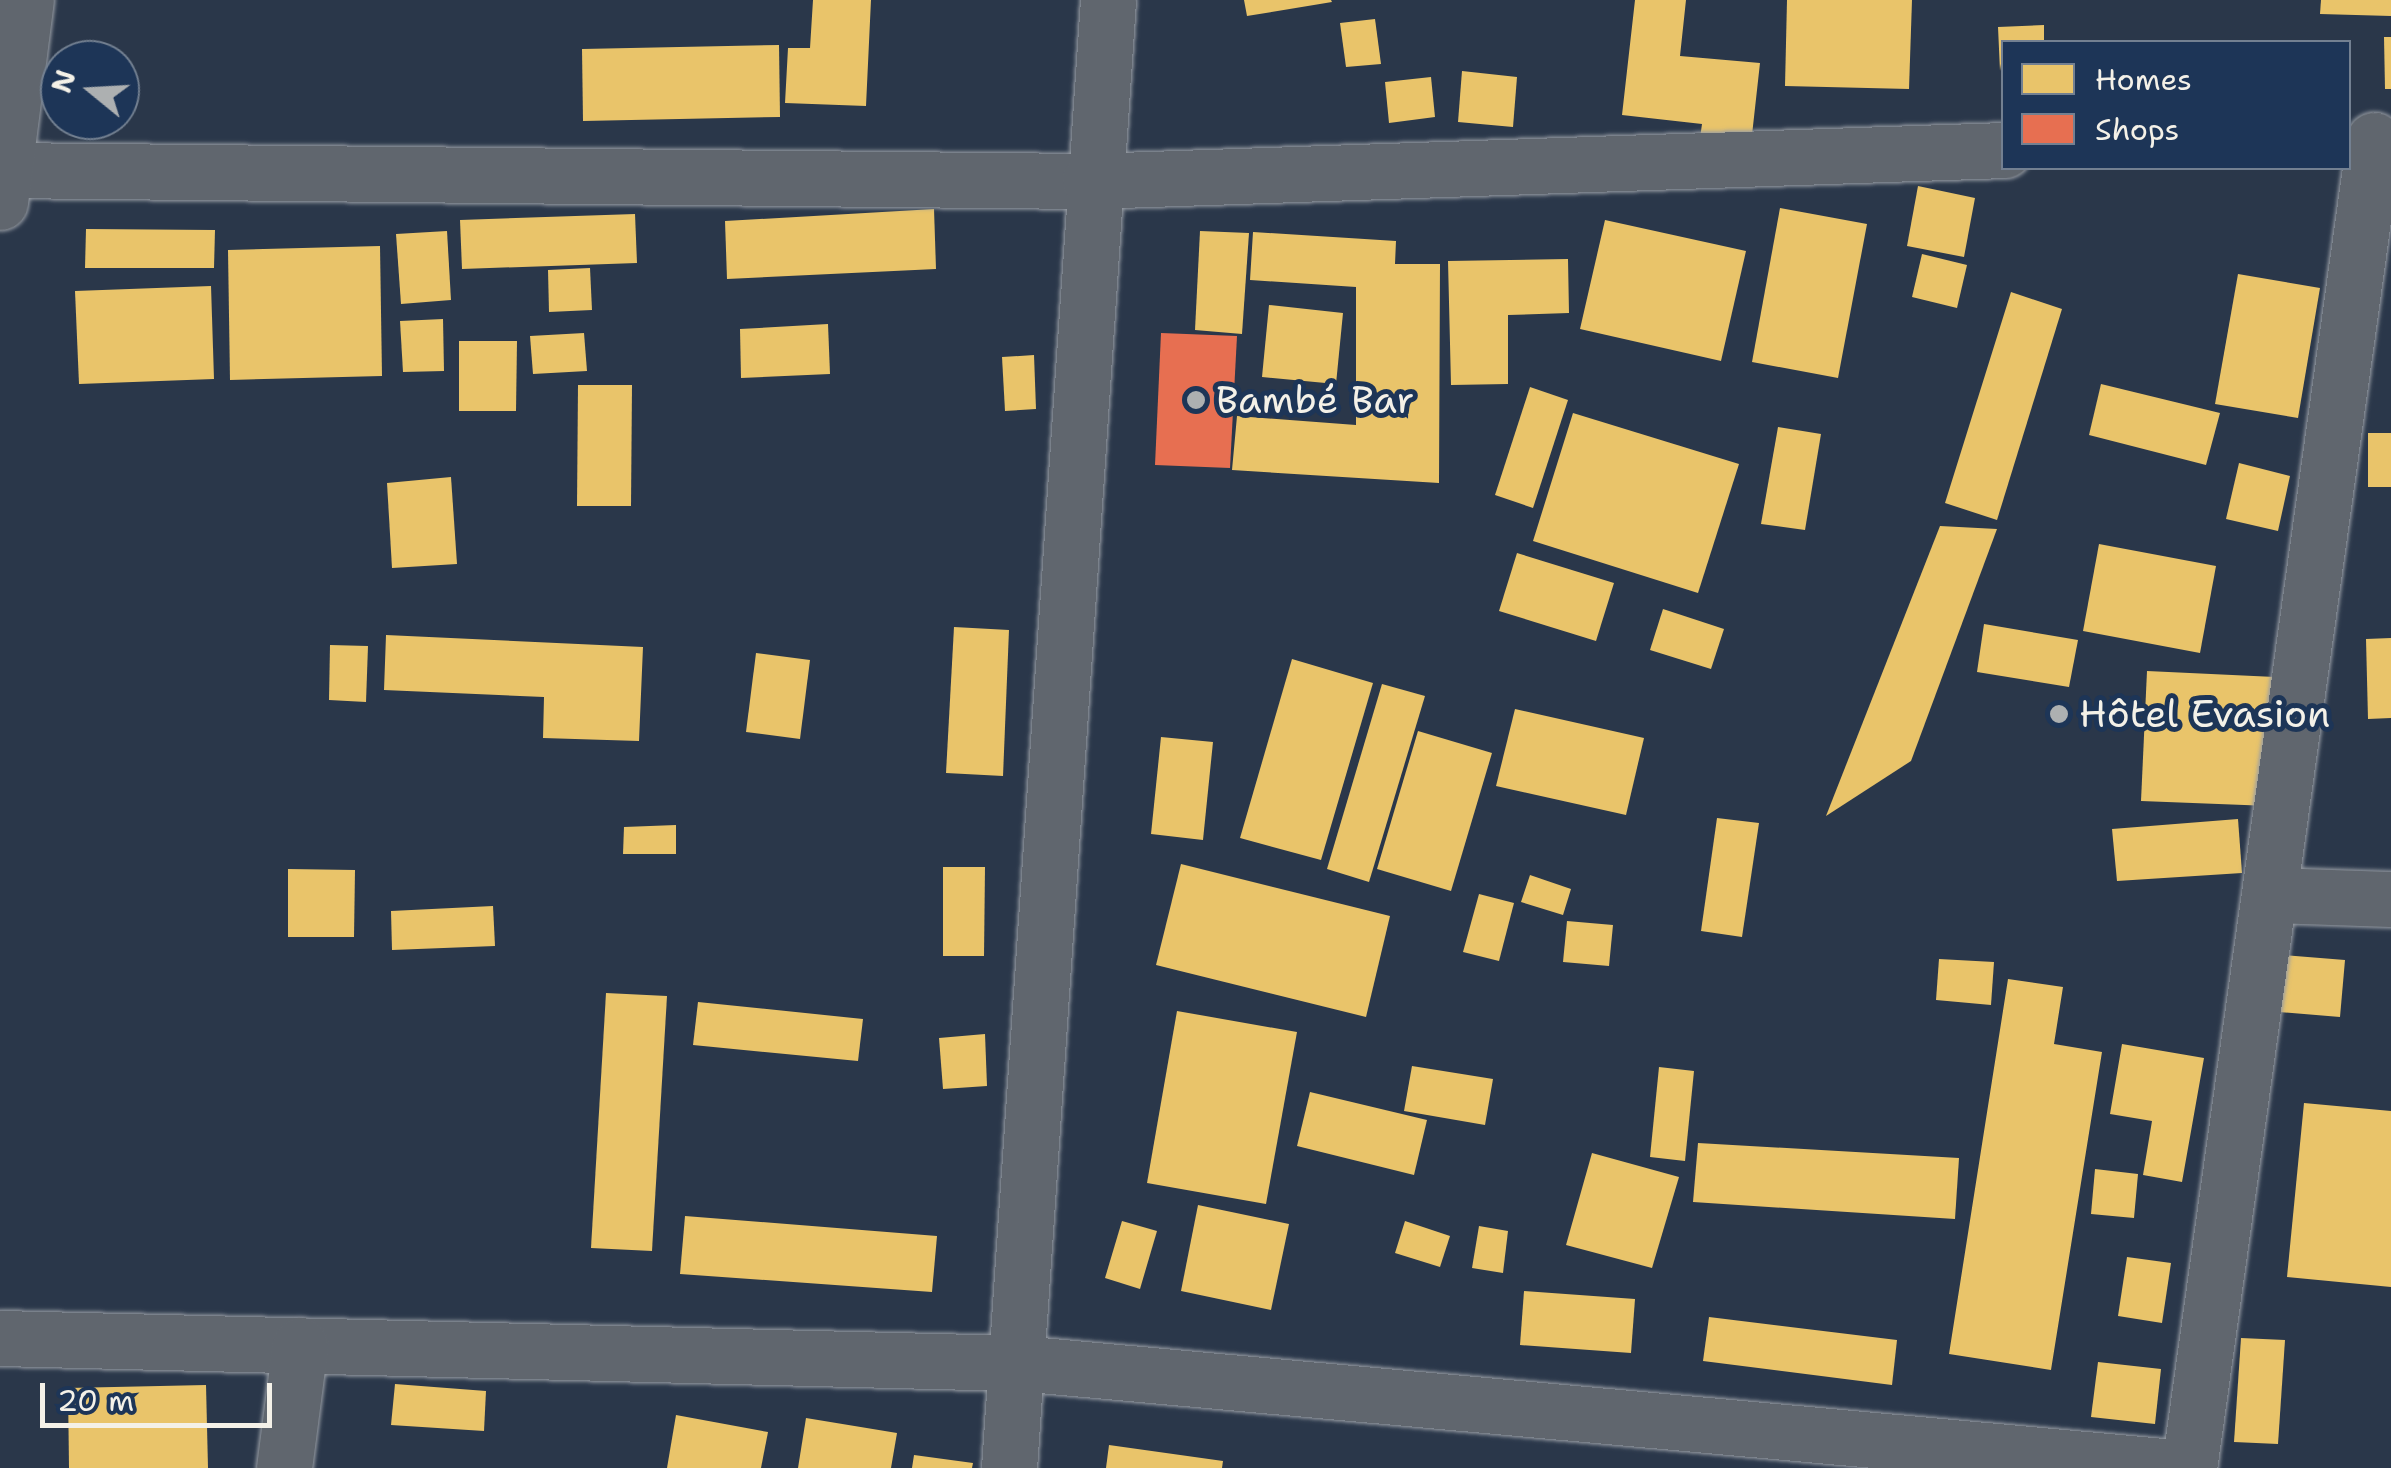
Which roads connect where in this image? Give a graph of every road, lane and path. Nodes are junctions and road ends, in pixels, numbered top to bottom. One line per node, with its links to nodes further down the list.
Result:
1 (26, 0): 5 (street)
2 (1108, 0): 6 (street)
3 (2371, 140): 7 (street)
4 (2001, 150): 6 (street)
5 (2, 180): 6 (street)
6 (1090, 180): 11 (street)
7 (2272, 896): 8 (street); 14 (street)
8 (2391, 899)
9 (0, 1338): 10 (street)
10 (300, 1345): 11 (street); 12 (street)
11 (1018, 1363): 13 (street); 14 (street)
12 (284, 1468)
13 (1008, 1468)
14 (2187, 1468)

